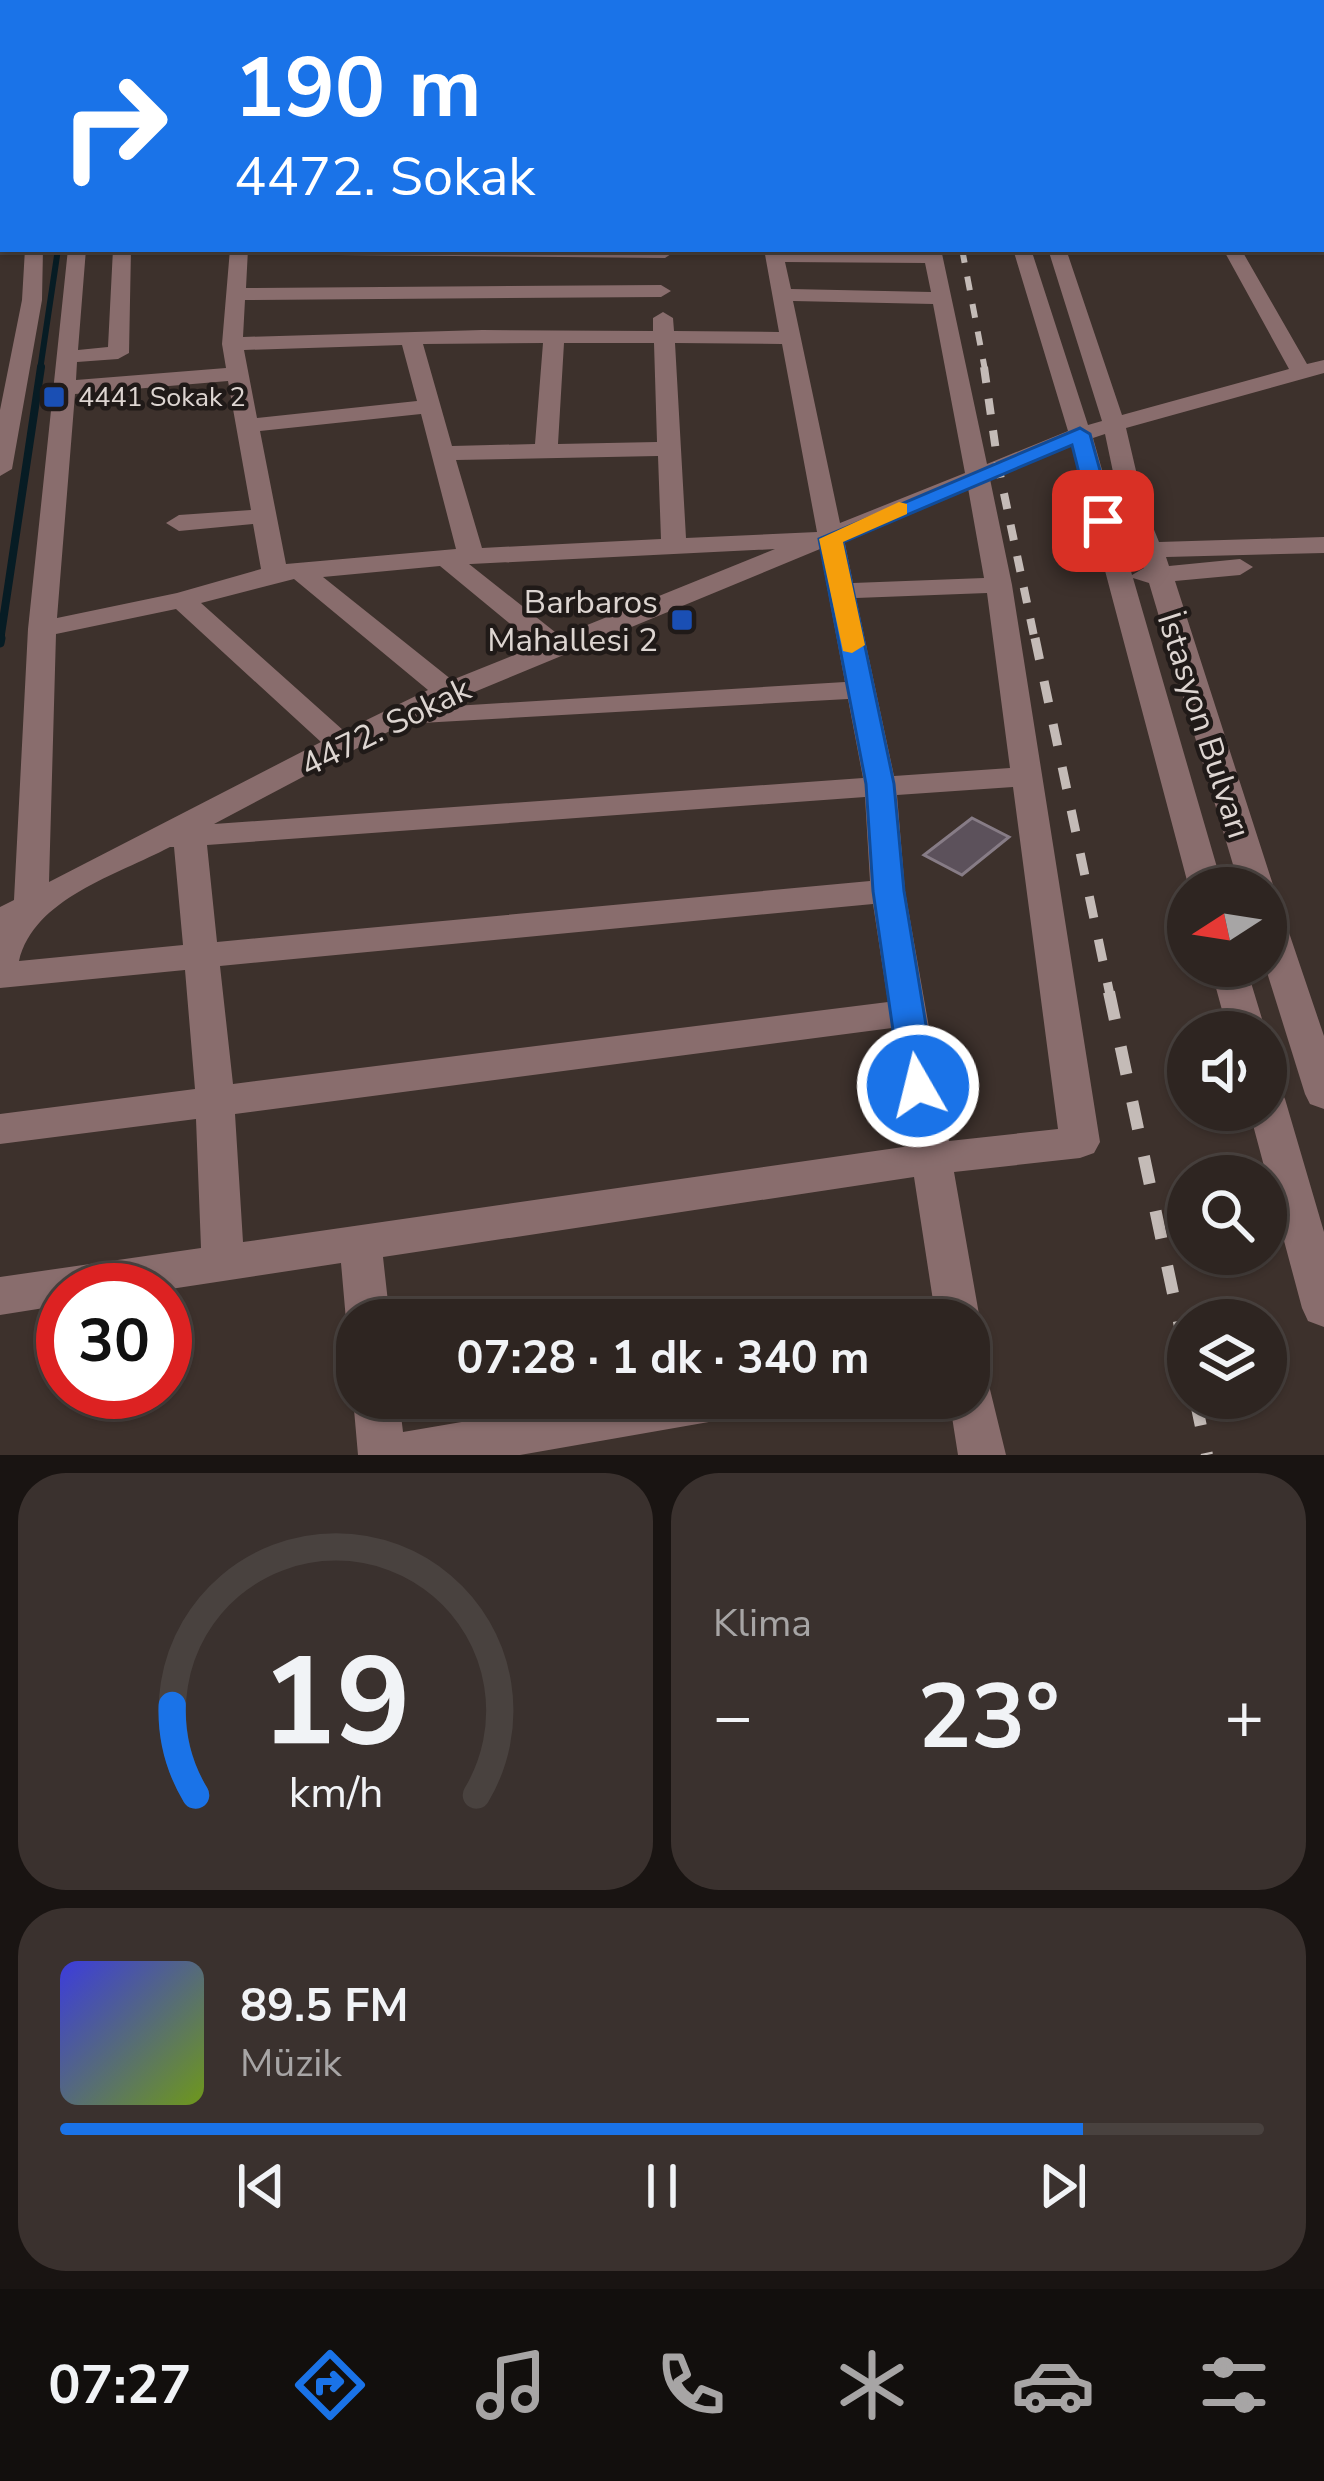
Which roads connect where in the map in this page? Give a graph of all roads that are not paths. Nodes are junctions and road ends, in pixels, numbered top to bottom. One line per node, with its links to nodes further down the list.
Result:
1 (34, 252): 34 (street)
2 (76, 252): 23 (street)
3 (122, 252): 23 (street)
4 (239, 252): 14 (street)
5 (494, 252): 12 (street)
6 (665, 252): 13 (street)
7 (1023, 252): 30 (street, İstasyon Bulvarı)
8 (1058, 252): 28 (street, İstasyon Bulvarı)
9 (1234, 252): 24 (street)
10 (774, 253): 11 (street); 15 (street)
11 (933, 253): 16 (street)
12 (489, 290): 13 (street); 14 (street); 17 (street)
13 (661, 291): 19 (street)
14 (237, 294): 22 (street)
15 (782, 296): 16 (street); 20 (street)
16 (945, 298): 35 (street)
17 (482, 337): 18 (street); 21 (street)
18 (554, 337): 19 (street); 32 (street)
19 (665, 337): 20 (street); 31 (street)
20 (790, 338): 39 (street)
21 (411, 339): 22 (street); 27 (street)
22 (232, 344): 25 (street)
23 (66, 357): 26 (street)
24 (1312, 369): 28 (street, 4472. Sokak)
25 (236, 374): 26 (street); 29 (street)
26 (62, 388): 53 (street)
27 (426, 407): 29 (street); 33 (street)
28 (1114, 424): 30 (street, 4472. Sokak); 36 (street, İstasyon Bulvarı)
29 (244, 426): 37 (street)
30 (1080, 434): 35 (street, 4472. Sokak); 45 (street, İstasyon Bulvarı)
31 (671, 449): 32 (street); 41 (street)
32 (546, 452): 33 (street)
33 (441, 453): 43 (street)
34 (0, 469)
35 (979, 474): 39 (street, 4472. Sokak); 49 (street)
36 (1132, 505): 42 (street, İstasyon Bulvarı); 44 (street)
37 (263, 515): 38 (street); 47 (street)
38 (179, 523)
39 (831, 539): 41 (street); 50 (street); 54 (street, 4472. Sokak)
40 (1324, 545): 44 (street)
41 (674, 546): 43 (street)
42 (1146, 547): 44 (street); 45 (street); 48 (street, İstasyon Bulvarı)
43 (459, 557): 47 (street); 54 (street)
44 (1220, 558): 46 (street); 48 (street); 52 (street)
45 (1114, 565): 48 (street); 62 (street, İstasyon Bulvarı)
46 (1324, 565)
47 (288, 572): 51 (street); 56 (street)
48 (1160, 575): 52 (street, İstasyon Bulvarı)
49 (999, 585): 50 (street); 59 (street)
50 (841, 592): 55 (street)
51 (182, 600): 53 (street); 58 (street)
52 (1169, 615): 63 (street, İstasyon Bulvarı)
53 (42, 629): 65 (street)
54 (558, 649): 56 (street, 4472. Sokak)
55 (861, 690): 57 (street); 60 (street)
56 (449, 692): 57 (street, 4472. Sokak)
57 (392, 718): 58 (street, 4472. Sokak)
58 (341, 745): 61 (street, 4472. Sokak)
59 (1027, 776): 60 (street); 75 (street)
60 (880, 784): 61 (street); 64 (street)
61 (178, 838): 65 (street, 4472. Sokak); 66 (street)
62 (1200, 867)
63 (1250, 867)
64 (889, 891): 66 (street); 70 (street)
65 (16, 914): 67 (street)
66 (198, 958): 68 (street); 72 (street)
67 (0, 965)
68 (0, 975)
69 (1287, 980): 71 (street)
70 (908, 1013): 72 (street); 75 (street)
71 (1324, 1094)
72 (215, 1101): 73 (street); 77 (street)
73 (0, 1129)
74 (1275, 1131): 81 (street)
75 (929, 1159): 76 (street); 80 (street)
76 (360, 1245): 77 (street); 79 (street)
77 (223, 1266): 78 (street)
78 (0, 1296)
79 (366, 1299)
80 (954, 1299)
81 (1324, 1308)
82 (378, 1419): 85 (street)
83 (603, 1419): 86 (street)
84 (976, 1419): 87 (street)
85 (382, 1455)
86 (395, 1455)
87 (982, 1455)

